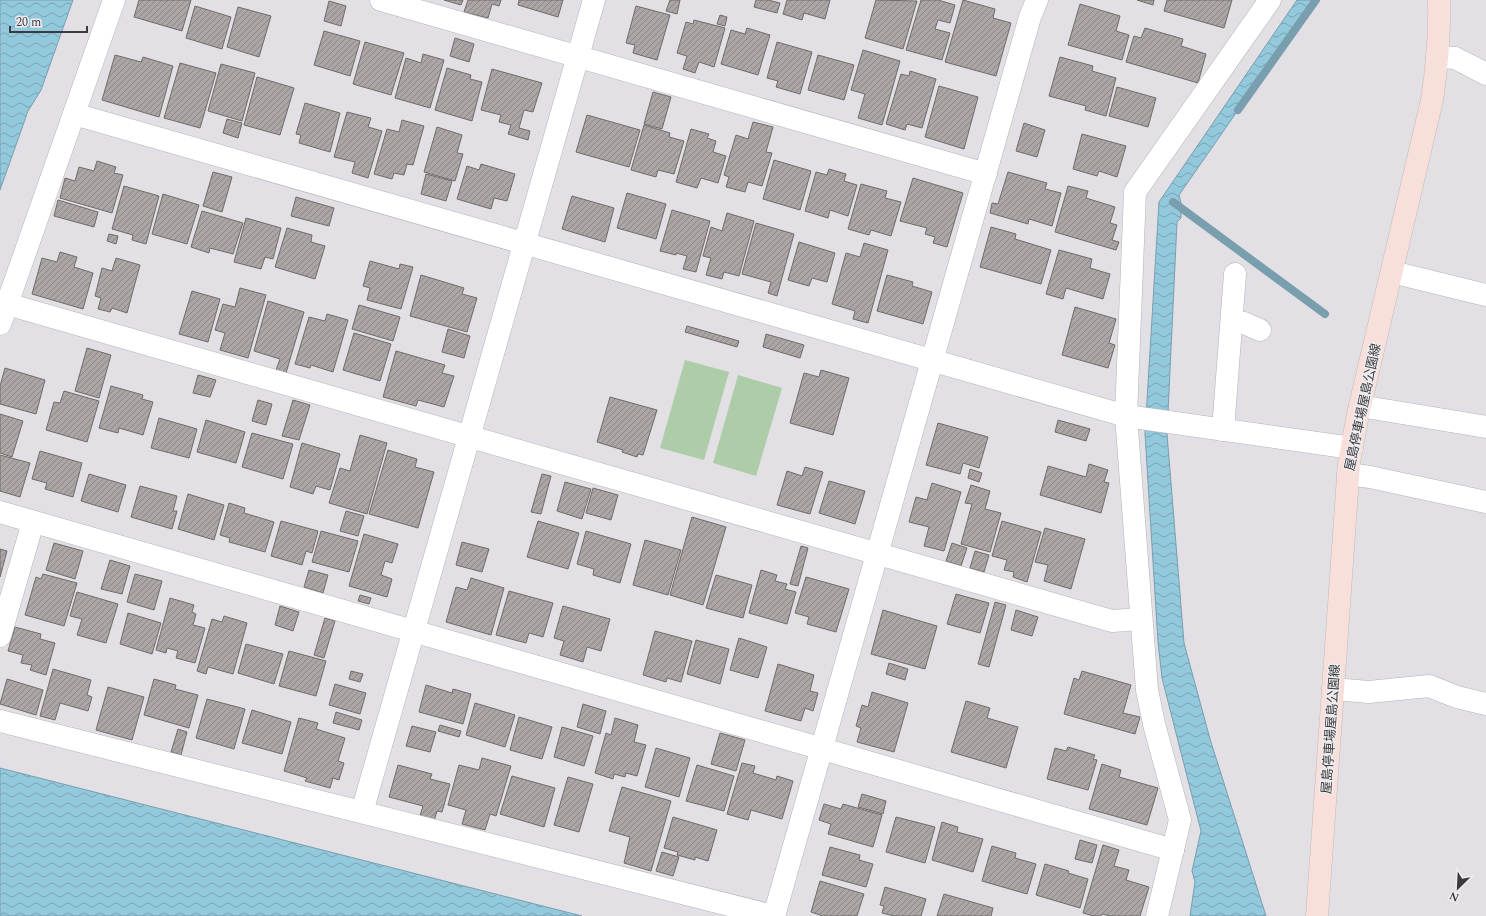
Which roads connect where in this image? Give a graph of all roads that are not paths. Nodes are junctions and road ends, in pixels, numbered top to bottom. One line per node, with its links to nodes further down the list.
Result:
1 (114, 0): 10 (street)
2 (381, 0): 7 (street)
3 (594, 0): 7 (street)
4 (1037, 0): 11 (street)
5 (1270, 0): 22 (street)
6 (1439, 0): 8 (main road, 屋島停車場屋島公園線)
7 (577, 56): 11 (street); 12 (street)
8 (1438, 57): 9 (street); 13 (main road, 屋島停車場屋島公園線)
9 (1486, 74)
10 (74, 114): 12 (street); 16 (street)
11 (986, 174): 20 (street)
12 (524, 243): 20 (street); 25 (street)
13 (1392, 272): 15 (street); 21 (main road, 屋島停車場屋島公園線)
14 (1235, 274): 17 (street)
15 (1486, 295)
16 (7, 304): 18 (street); 25 (street)
17 (1232, 322): 19 (street); 24 (street)
18 (0, 324)
19 (1260, 330)
20 (932, 361): 22 (street); 31 (street)
21 (1360, 406): 23 (street); 26 (main road, 屋島停車場屋島公園線)
22 (1134, 418): 24 (street); 32 (street)
23 (1486, 427)
24 (1223, 430): 26 (street)
25 (469, 437): 31 (street); 33 (street)
26 (1352, 448): 27 (main road, 屋島停車場屋島公園線)
27 (1348, 474): 28 (street); 35 (main road, 屋島停車場屋島公園線)
28 (1486, 502)
29 (0, 512): 30 (street)
30 (33, 522): 33 (street); 34 (street)
31 (877, 554): 32 (street); 38 (street)
32 (1141, 619): 40 (street)
33 (413, 631): 38 (street); 39 (street)
34 (0, 636)
35 (1333, 689): 36 (street); 43 (main road, 屋島停車場屋島公園線)
36 (1486, 704)
37 (0, 721): 39 (street)
38 (821, 748): 40 (street); 41 (street)
39 (362, 812): 41 (street)
40 (1173, 850): 42 (street)
41 (773, 916)
42 (1157, 916)
43 (1317, 916)

